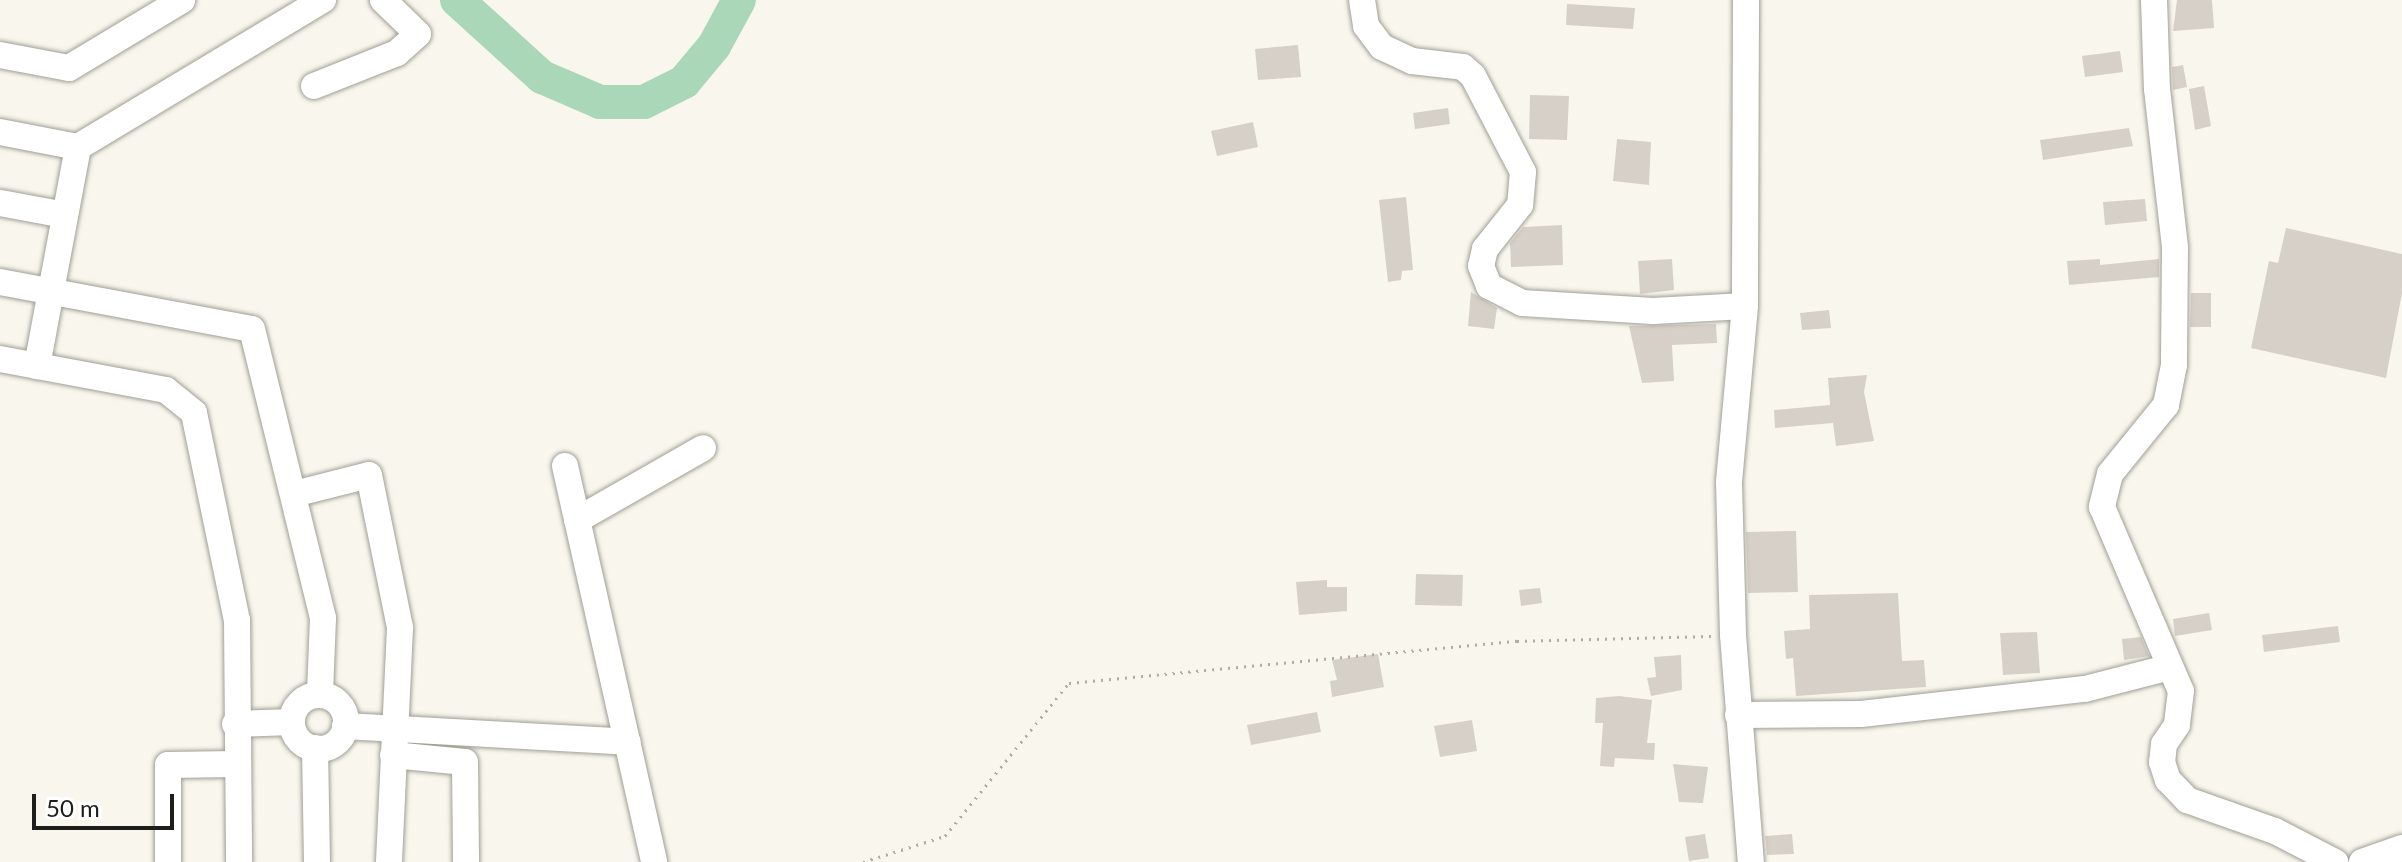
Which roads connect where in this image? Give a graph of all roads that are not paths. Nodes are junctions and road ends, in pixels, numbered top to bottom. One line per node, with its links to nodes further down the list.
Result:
1 (182, 0): 7 (street)
2 (323, 0): 10 (street)
3 (383, 0): 8 (street)
4 (1362, 0): 15 (street)
5 (1746, 0): 15 (street)
6 (2154, 0): 22 (street)
7 (0, 55)
8 (314, 86)
9 (0, 132): 10 (street)
10 (78, 147): 12 (street)
11 (0, 203): 12 (street)
12 (65, 215): 14 (street)
13 (0, 282): 14 (street)
14 (50, 291): 17 (street); 20 (street)
15 (1745, 306): 24 (street)
16 (0, 359): 17 (street)
17 (37, 366): 26 (street)
18 (703, 448): 21 (street)
19 (565, 466): 21 (street)
20 (294, 494): 23 (street); 27 (street)
21 (577, 520): 29 (street)
22 (2170, 667): 24 (street); 41 (street)
23 (320, 694): 25 (street); 28 (street)
24 (1738, 715): 40 (street)
25 (292, 722): 26 (street); 30 (street)
26 (235, 724): 32 (street)
27 (394, 725): 28 (street); 29 (street); 31 (street)
28 (345, 726): 30 (street)
29 (628, 742): 39 (street)
30 (315, 748): 36 (street)
31 (393, 755): 37 (street); 38 (street)
32 (236, 764): 34 (street); 35 (street)
33 (2402, 848): 42 (street)
34 (168, 862)
35 (239, 862)
36 (317, 862)
37 (389, 862)
38 (466, 862)
39 (654, 862)
40 (1751, 862)
41 (2335, 862)
42 (2362, 862)

